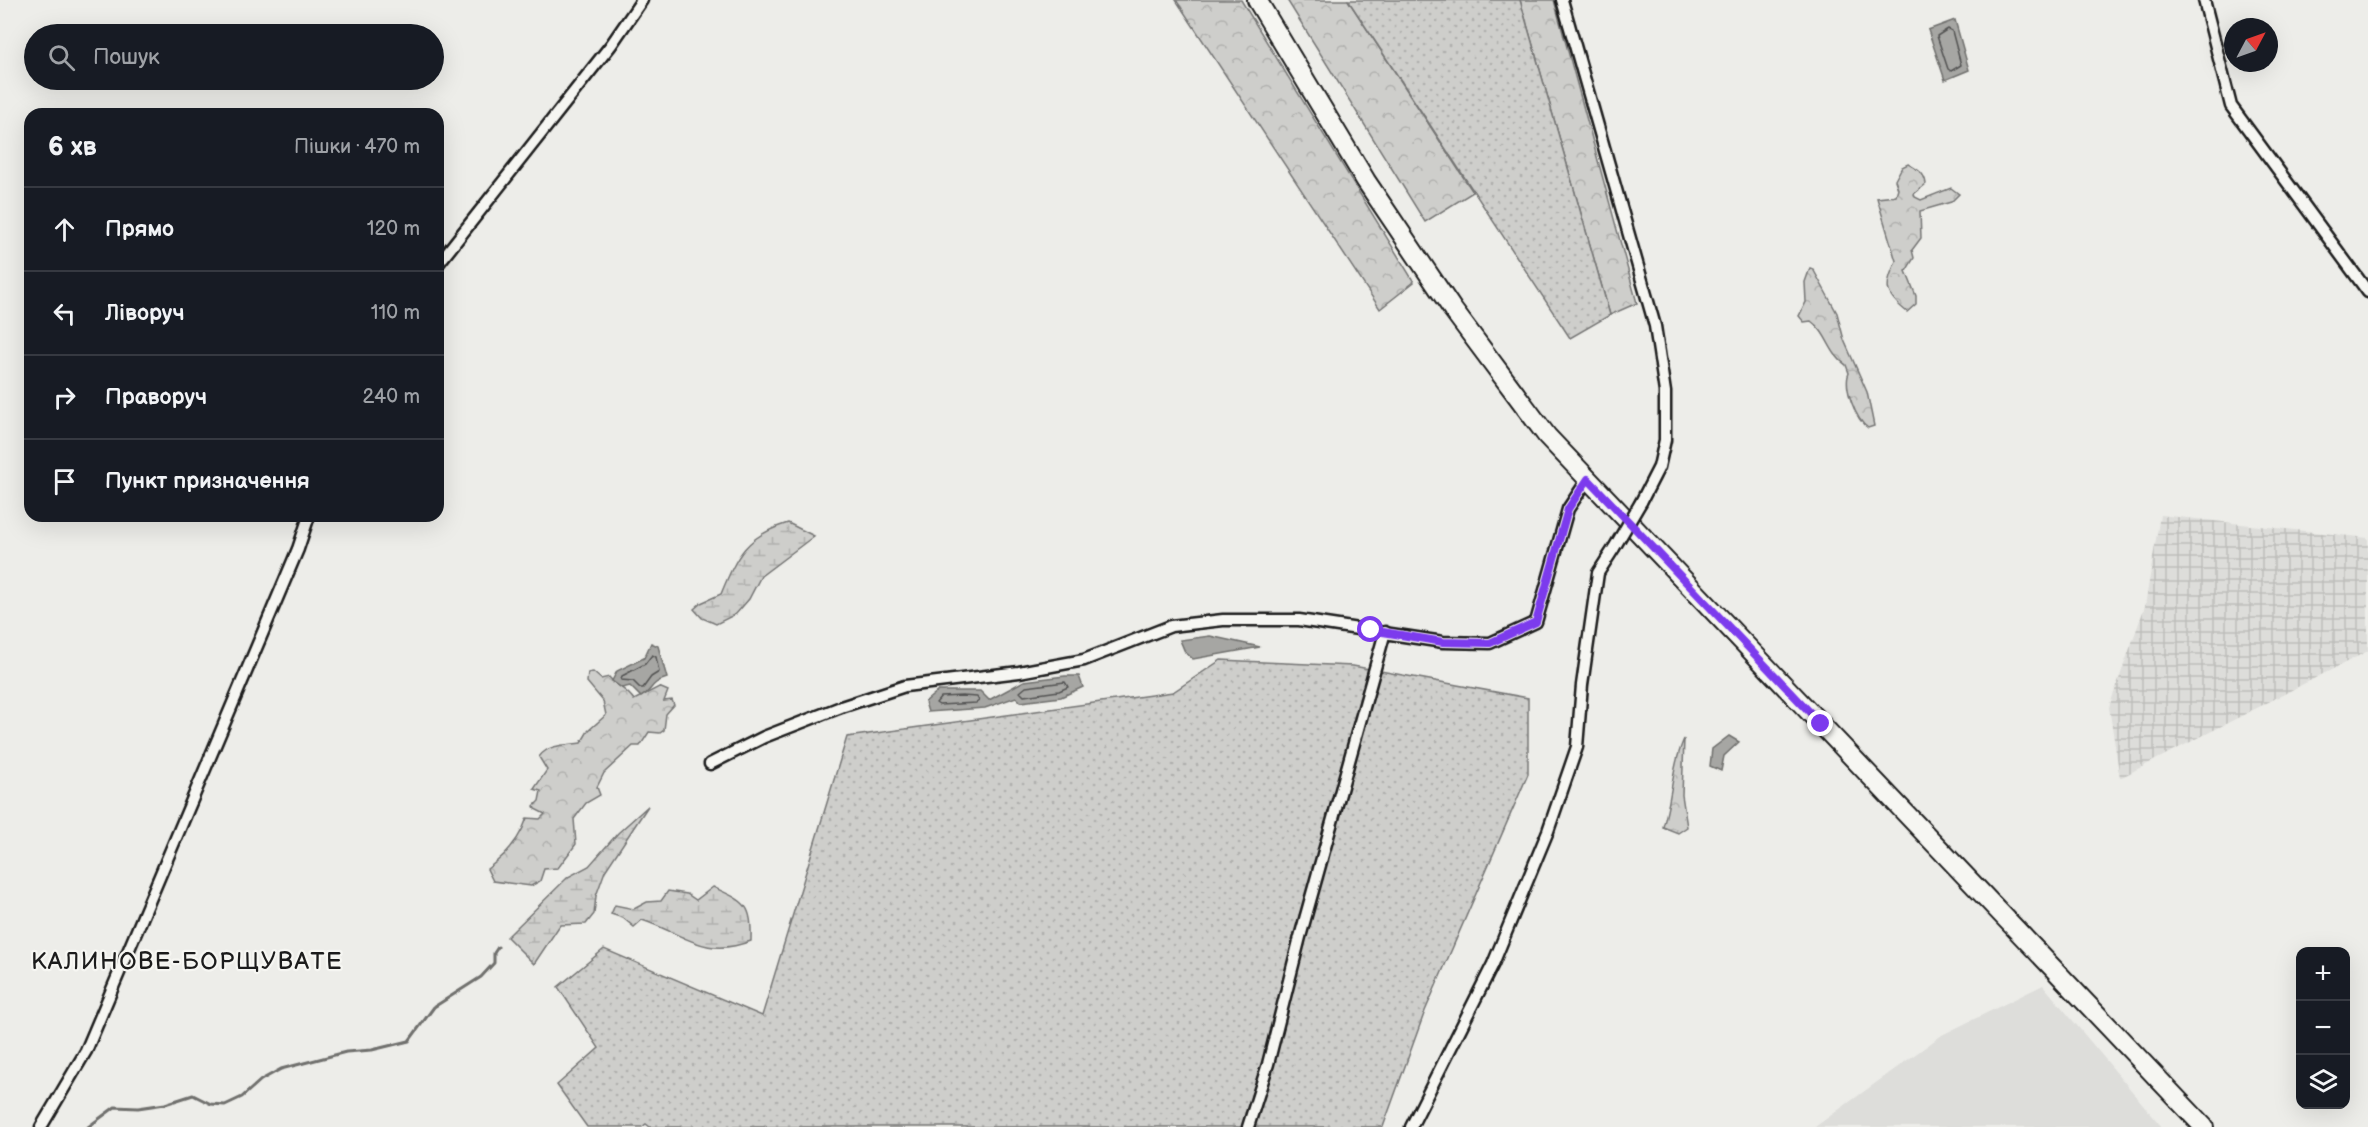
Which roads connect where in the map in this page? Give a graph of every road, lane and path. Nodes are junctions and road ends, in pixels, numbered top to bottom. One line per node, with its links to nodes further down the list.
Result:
1 (642, 0): 5 (street)
2 (1257, 0): 7 (main road)
3 (1562, 0): 13 (street, bridge)
4 (2204, 0): 6 (street)
5 (444, 256)
6 (2368, 292)
7 (1588, 479): 9 (street); 14 (main road)
8 (307, 522): 11 (street)
9 (1385, 632): 10 (street); 12 (street)
10 (710, 764)
11 (40, 1127)
12 (1248, 1127)
13 (1411, 1127)
14 (2204, 1127)

